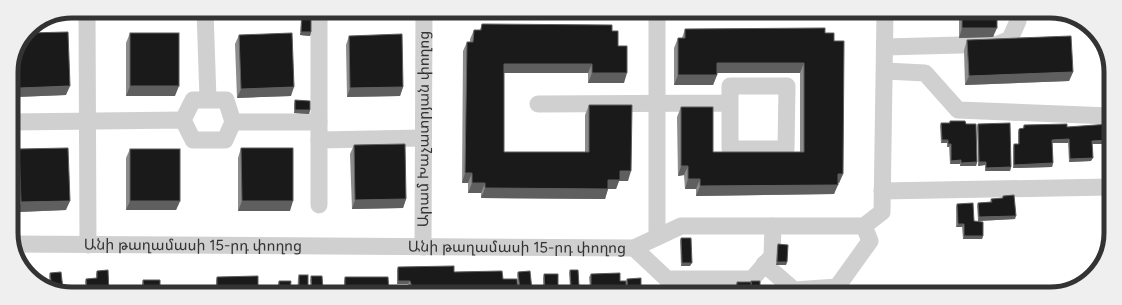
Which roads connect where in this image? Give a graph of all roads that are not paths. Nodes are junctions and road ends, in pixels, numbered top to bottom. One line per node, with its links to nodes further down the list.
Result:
1 (86, 18): 16 (street)
2 (205, 18): 10 (street)
3 (319, 18): 19 (street)
4 (424, 18): 20 (street, Արամ Խաչատրյան փողոց)
5 (657, 18): 11 (street)
6 (885, 18): 8 (street)
7 (1018, 18): 8 (street)
8 (885, 47): 9 (street)
9 (885, 70): 14 (street); 23 (street)
10 (208, 99): 15 (street); 18 (street)
11 (657, 103): 12 (street); 13 (street); 27 (street)
12 (730, 103): 12 (street)
13 (538, 104)
14 (1104, 116)
15 (183, 120): 16 (street); 18 (street)
16 (88, 121): 17 (street); 29 (street)
17 (18, 122)
18 (233, 122): 19 (street)
19 (319, 122): 21 (street)
20 (422, 138): 21 (street); 30 (street, Արամ Խաչատրյան փողոց)
21 (319, 140): 24 (street)
22 (1104, 187): 23 (street)
23 (882, 191): 26 (street)
24 (319, 206)
25 (773, 226): 26 (street, Անի թաղամասի 15-րդ փողոց); 27 (street, Անի թաղամասի 15-րդ փողոց); 32 (street)
26 (864, 226): 34 (street)
27 (657, 237): 31 (street, Անի թաղամասի 15-րդ փողոց)
28 (19, 244): 29 (street, Անի թաղամասի 15-րդ փողոց)
29 (88, 245): 30 (street, Անի թաղամասի 15-րդ փողոց)
30 (423, 247): 31 (street, Անի թաղամասի 15-րդ փողոց)
31 (634, 248): 32 (street)
32 (764, 264): 33 (street)
33 (791, 287)
34 (837, 287)

